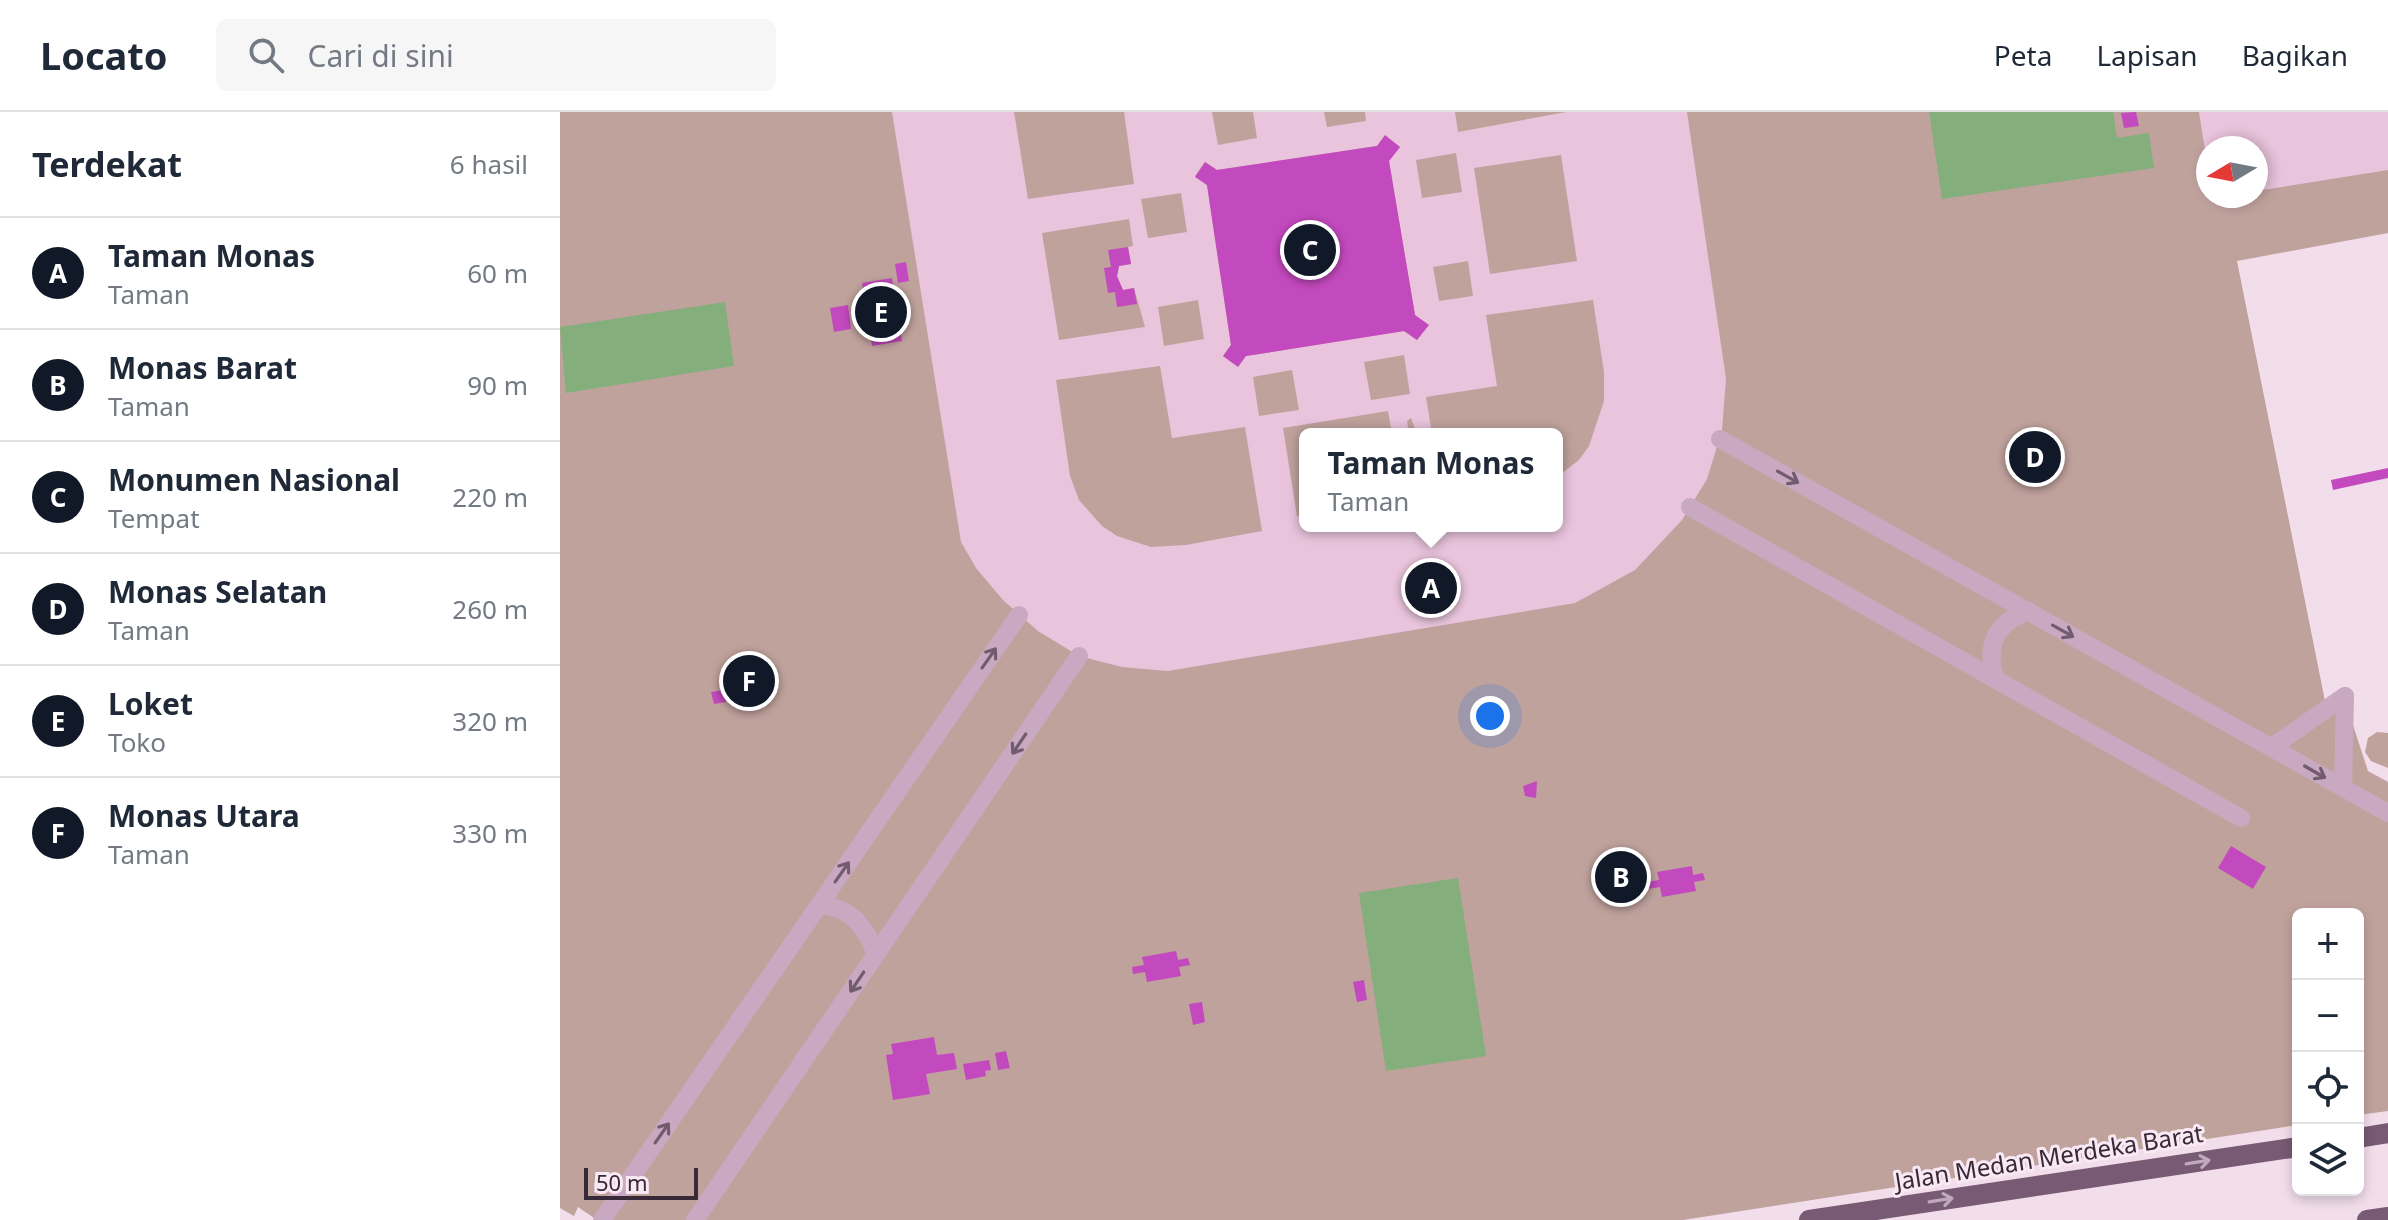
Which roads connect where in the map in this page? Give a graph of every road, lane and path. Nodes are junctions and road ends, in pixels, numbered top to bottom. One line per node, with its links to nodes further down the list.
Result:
1 (1720, 439): 3 (street, one-way to 3)
2 (1690, 507): 6 (street)
3 (2029, 611): 6 (street); 7 (street, one-way to 7)
4 (1019, 615): 11 (street, one-way to 4)
5 (1079, 656): 12 (street, one-way to 12)
6 (1995, 677): 10 (street)
7 (2272, 747): 8 (street, one-way to 8); 8 (street)
8 (2343, 788): 9 (street)
9 (2388, 813)
10 (2241, 818)
11 (819, 905): 12 (street); 17 (street, one-way to 11)
12 (876, 954): 18 (street, one-way to 18)
13 (2388, 1133): 14 (main road)
14 (2364, 1137)
15 (2292, 1148): 19 (main road, Jalan Medan Merdeka Barat, one-way to 15)
16 (2388, 1217): 20 (main road)
17 (602, 1220)
18 (695, 1220)
19 (1809, 1220)
20 (2367, 1220)

